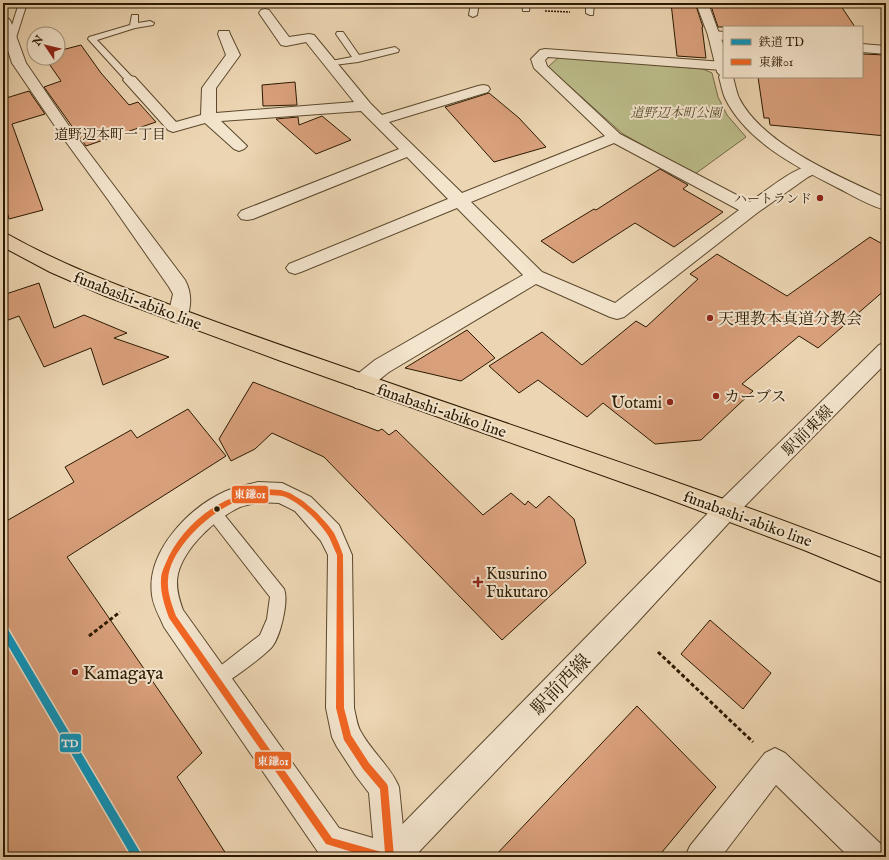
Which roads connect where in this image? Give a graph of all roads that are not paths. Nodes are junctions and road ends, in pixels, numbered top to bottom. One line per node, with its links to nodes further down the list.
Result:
1 (23, 3): 15 (lane)
2 (475, 3): 7 (lane)
3 (590, 3): 6 (lane)
4 (702, 3): 14 (street)
5 (265, 13): 20 (street)
6 (590, 13)
7 (473, 16)
8 (135, 17): 11 (lane)
9 (3, 22): 15 (street)
10 (150, 23): 11 (lane)
11 (134, 26): 24 (lane)
12 (224, 34): 27 (street)
13 (340, 34): 19 (lane)
14 (719, 35): 21 (street)
15 (11, 41): 40 (street)
16 (863, 48): 18 (street)
17 (395, 50): 19 (lane)
18 (886, 50)
19 (358, 58): 20 (lane)
20 (329, 64): 26 (street)
21 (723, 65)
22 (723, 72): 29 (street)
23 (726, 78): 32 (street)
24 (130, 80): 27 (street)
25 (483, 90): 28 (street)
26 (365, 106): 27 (street); 28 (street)
27 (208, 118): 30 (street)
28 (380, 120): 31 (street)
29 (615, 137): 33 (street); 35 (street)
30 (239, 146)
31 (408, 151): 33 (street); 36 (street)
32 (812, 169): 34 (street); 35 (street)
33 (459, 200): 38 (street); 39 (street)
34 (886, 205)
35 (751, 209): 39 (street)
36 (247, 215)
37 (3, 240): 40 (main road, funabashi-abiko line)
38 (294, 268)
39 (535, 276): 42 (street)
40 (178, 316): 42 (main road, funabashi-abiko line)
41 (886, 350): 43 (street, 駅前東線)
42 (362, 382): 43 (main road, funabashi-abiko line)
43 (727, 509): 45 (main road, funabashi-abiko line); 48 (street, 駅前西線)
44 (213, 512): 46 (street); 46 (lane); 48 (street)
45 (886, 572)
46 (216, 680): 47 (street)
47 (384, 857)
48 (391, 857)
49 (701, 857): 50 (street)
50 (872, 857)

